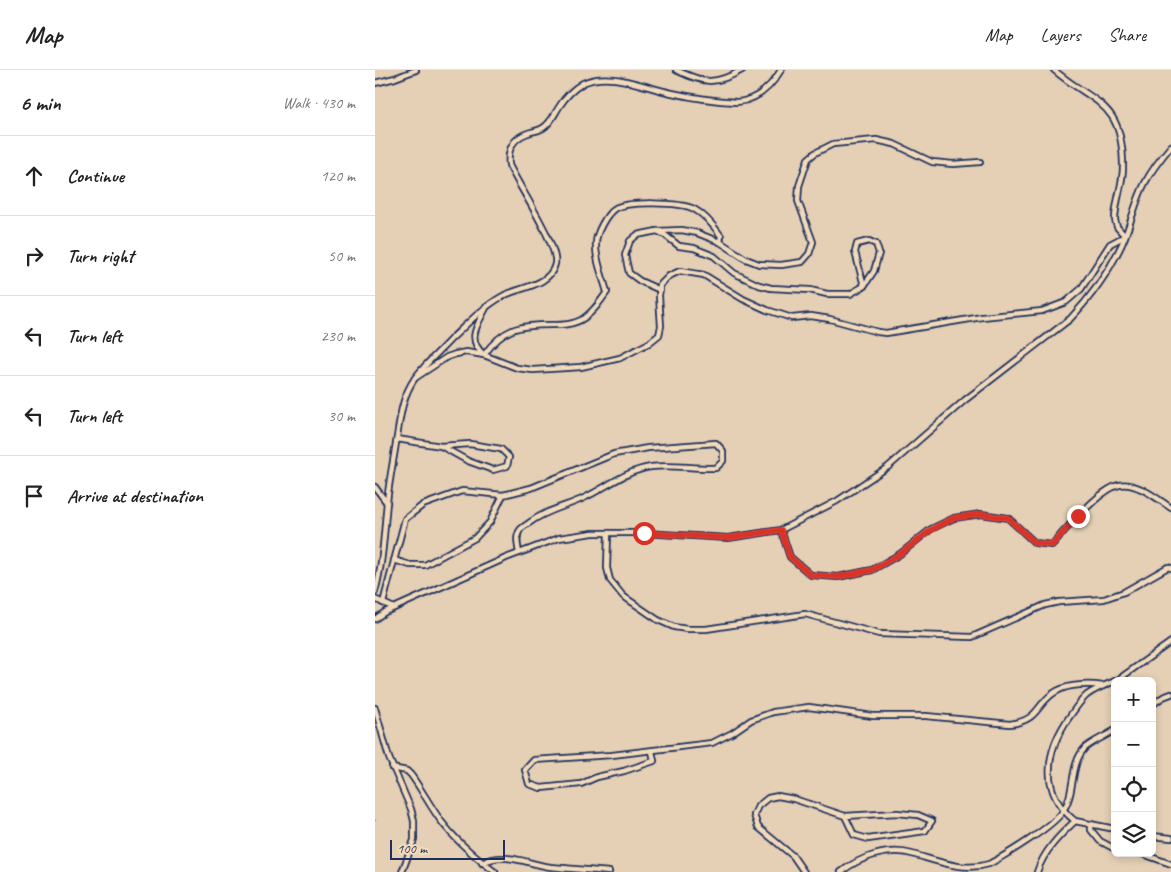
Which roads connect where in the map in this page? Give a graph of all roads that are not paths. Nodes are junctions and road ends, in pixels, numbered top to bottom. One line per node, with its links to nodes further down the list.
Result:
1 (416, 70): 6 (lane)
2 (676, 70): 3 (lane)
3 (742, 70)
4 (781, 70): 15 (lane)
5 (1054, 70): 11 (lane)
6 (406, 72): 7 (lane)
7 (375, 83)
8 (1171, 146): 11 (lane)
9 (981, 162): 12 (lane)
10 (657, 231): 12 (lane); 13 (lane); 14 (lane)
11 (1125, 236): 14 (lane); 24 (lane)
12 (721, 242): 16 (lane)
13 (864, 286): 13 (lane)
14 (660, 290): 16 (lane)
15 (487, 306): 16 (lane); 17 (lane)
16 (484, 355): 17 (lane)
17 (415, 378): 18 (lane)
18 (397, 439): 19 (lane); 22 (lane)
19 (441, 446): 19 (lane)
20 (375, 487): 22 (lane)
21 (503, 495): 26 (lane); 27 (lane); 27 (lane)
22 (387, 503): 29 (lane)
23 (1171, 508): 24 (lane)
24 (781, 530): 25 (lane)
25 (608, 533): 26 (lane); 28 (lane)
26 (519, 553): 32 (lane)
27 (394, 560): 31 (lane)
28 (1171, 568)
29 (375, 592)
30 (375, 599): 31 (lane)
31 (383, 603): 32 (lane)
32 (394, 608): 33 (lane)
33 (375, 619)
34 (1171, 642): 35 (lane)
35 (1121, 677)
36 (1111, 683): 37 (lane)
37 (1103, 686): 42 (lane); 44 (lane)
38 (1171, 694): 39 (lane)
39 (1156, 702)
40 (375, 708): 43 (lane)
41 (1111, 732): 44 (lane)
42 (652, 751): 42 (lane)
43 (392, 768): 53 (lane); 55 (lane)
44 (1064, 811): 46 (lane); 59 (lane)
45 (845, 816): 45 (lane); 58 (lane)
46 (1075, 821): 47 (lane); 60 (lane)
47 (1091, 824): 48 (lane); 51 (lane)
48 (1111, 828)
49 (1156, 836): 50 (lane)
50 (1171, 838)
51 (1111, 847)
52 (1151, 857): 54 (lane)
53 (483, 863): 56 (lane); 57 (lane)
54 (1171, 864)
55 (402, 872)
56 (495, 872)
57 (609, 872)
58 (804, 872)
59 (841, 872)
60 (1037, 872)

